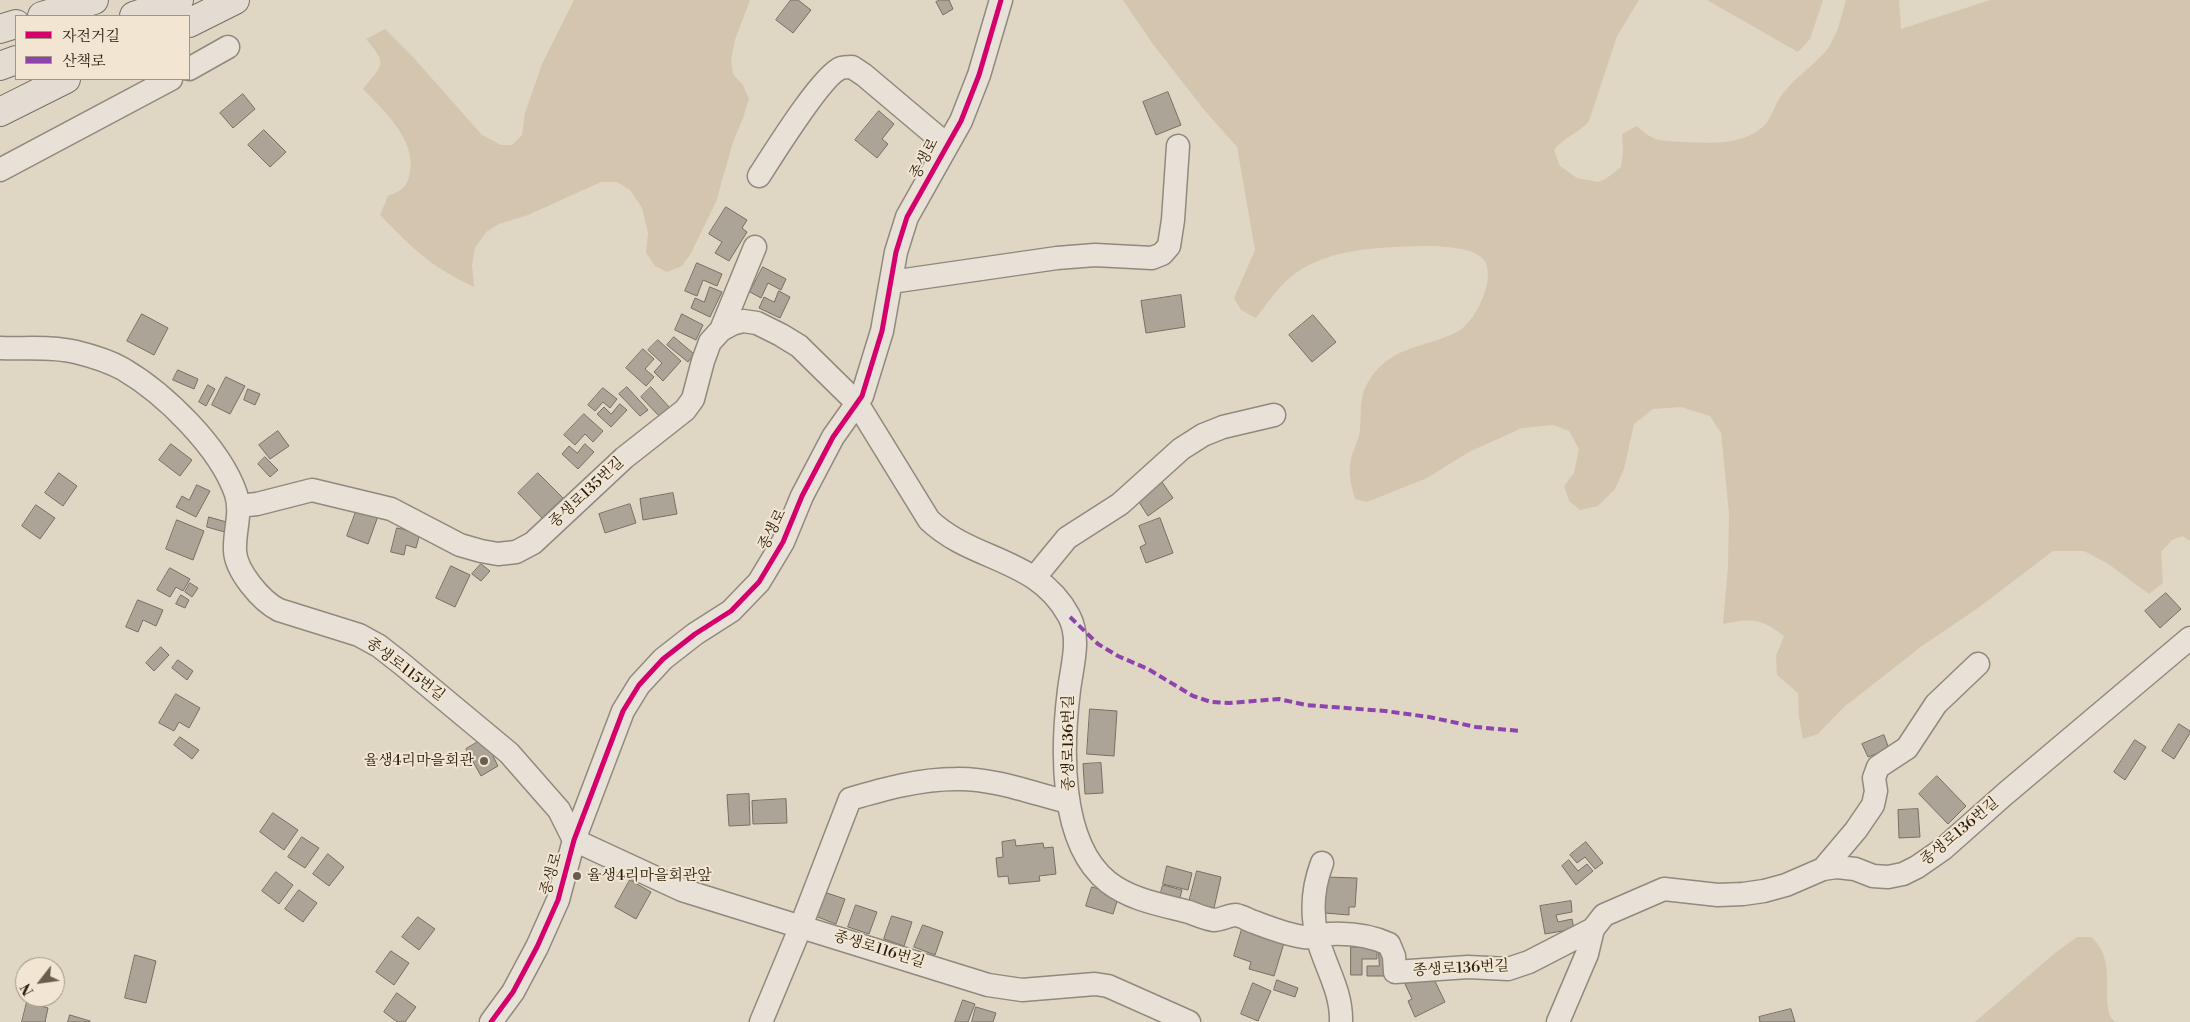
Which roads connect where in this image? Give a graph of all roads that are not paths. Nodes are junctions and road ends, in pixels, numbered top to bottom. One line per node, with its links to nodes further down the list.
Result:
1 (94, 0): 5 (highway)
2 (179, 0): 6 (highway)
3 (234, 0): 7 (highway)
4 (1001, 0): 17 (street, 종생로)
5 (45, 15)
6 (137, 15)
7 (190, 22)
8 (15, 24): 9 (highway)
9 (0, 29)
10 (228, 48): 13 (street)
11 (15, 60): 12 (highway)
12 (0, 66)
13 (190, 68)
14 (64, 80): 16 (highway)
15 (168, 80): 19 (street)
16 (0, 112)
17 (947, 145): 20 (street); 22 (street, 종생로)
18 (1178, 146): 22 (street)
19 (0, 170)
20 (759, 176)
21 (755, 247): 23 (street, 종생로135번길)
22 (891, 282): 25 (street, 종생로)
23 (721, 330): 25 (street); 27 (street, 종생로135번길)
24 (0, 348): 27 (street, 종생로115번길)
25 (857, 403): 28 (street, 종생로136번길); 32 (street, 종생로)
26 (1274, 415): 28 (street)
27 (238, 506): 32 (street, 종생로115번길)
28 (1034, 577): 31 (street, 종생로136번길)
29 (2190, 638): 34 (street, 종생로136번길)
30 (1978, 664): 34 (street)
31 (1068, 802): 35 (street); 37 (street, 종생로136번길)
32 (574, 840): 35 (street, 종생로116번길); 38 (street, 종생로)
33 (1322, 864): 37 (street)
34 (1823, 869): 36 (street, 종생로136번길)
35 (801, 926): 39 (street); 40 (street, 종생로116번길)
36 (1593, 929): 37 (street, 종생로136번길); 42 (street)
37 (1317, 936): 41 (street)
38 (491, 1022)
39 (761, 1022)
40 (1189, 1022)
41 (1341, 1022)
42 (1558, 1022)

